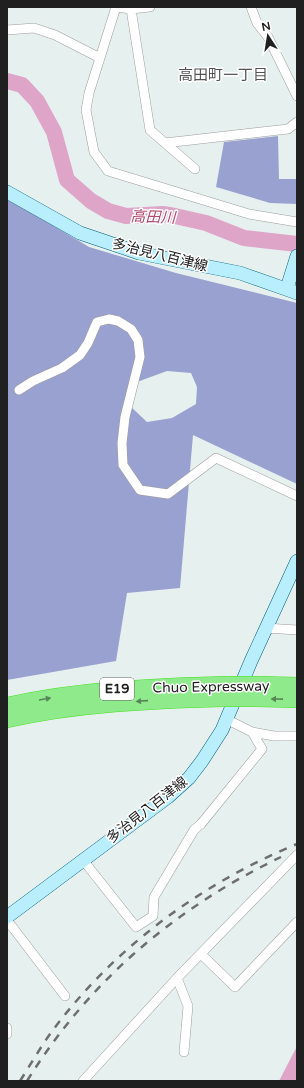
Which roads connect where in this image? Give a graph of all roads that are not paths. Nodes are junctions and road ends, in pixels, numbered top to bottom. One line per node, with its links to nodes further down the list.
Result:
1 (116, 7): 4 (street); 6 (street)
2 (150, 7): 4 (street)
3 (251, 7): 7 (street)
4 (131, 9): 9 (street)
5 (7, 30): 6 (street)
6 (100, 58): 12 (street)
7 (297, 96)
8 (297, 122): 9 (street)
9 (165, 143): 10 (street)
10 (195, 169)
11 (7, 192): 14 (main road, 多治見八百津線)
12 (297, 222)
13 (297, 256): 14 (main road)
14 (292, 291)
15 (19, 390): 16 (street)
16 (297, 496)
17 (297, 561): 18 (main road, 多治見八百津線)
18 (266, 628): 19 (street); 26 (main road, 多治見八百津線)
19 (297, 630)
20 (297, 686): 22 (highway, Chuo Expressway / E19)
21 (225, 691): 22 (highway, Chuo Expressway / E19, bridge); 24 (highway, Chuo Expressway / E19, one-way to 21); 25 (highway, Chuo Expressway / E19, one-way to 25)
22 (258, 692): 23 (highway, Chuo Expressway / E19, one-way to 22)
23 (297, 699)
24 (7, 706)
25 (7, 719)
26 (228, 720): 27 (street); 30 (main road, 多治見八百津線)
27 (252, 732): 28 (street); 30 (street)
28 (297, 736)
29 (297, 855): 34 (street)
30 (83, 860): 31 (main road, 多治見八百津線)
31 (7, 916)
32 (7, 920): 36 (street)
33 (297, 922): 34 (street)
34 (201, 954): 35 (street)
35 (177, 978): 39 (street); 40 (street)
36 (65, 996)
37 (7, 1028): 38 (street)
38 (7, 1034)
39 (184, 1052)
40 (82, 1081)

